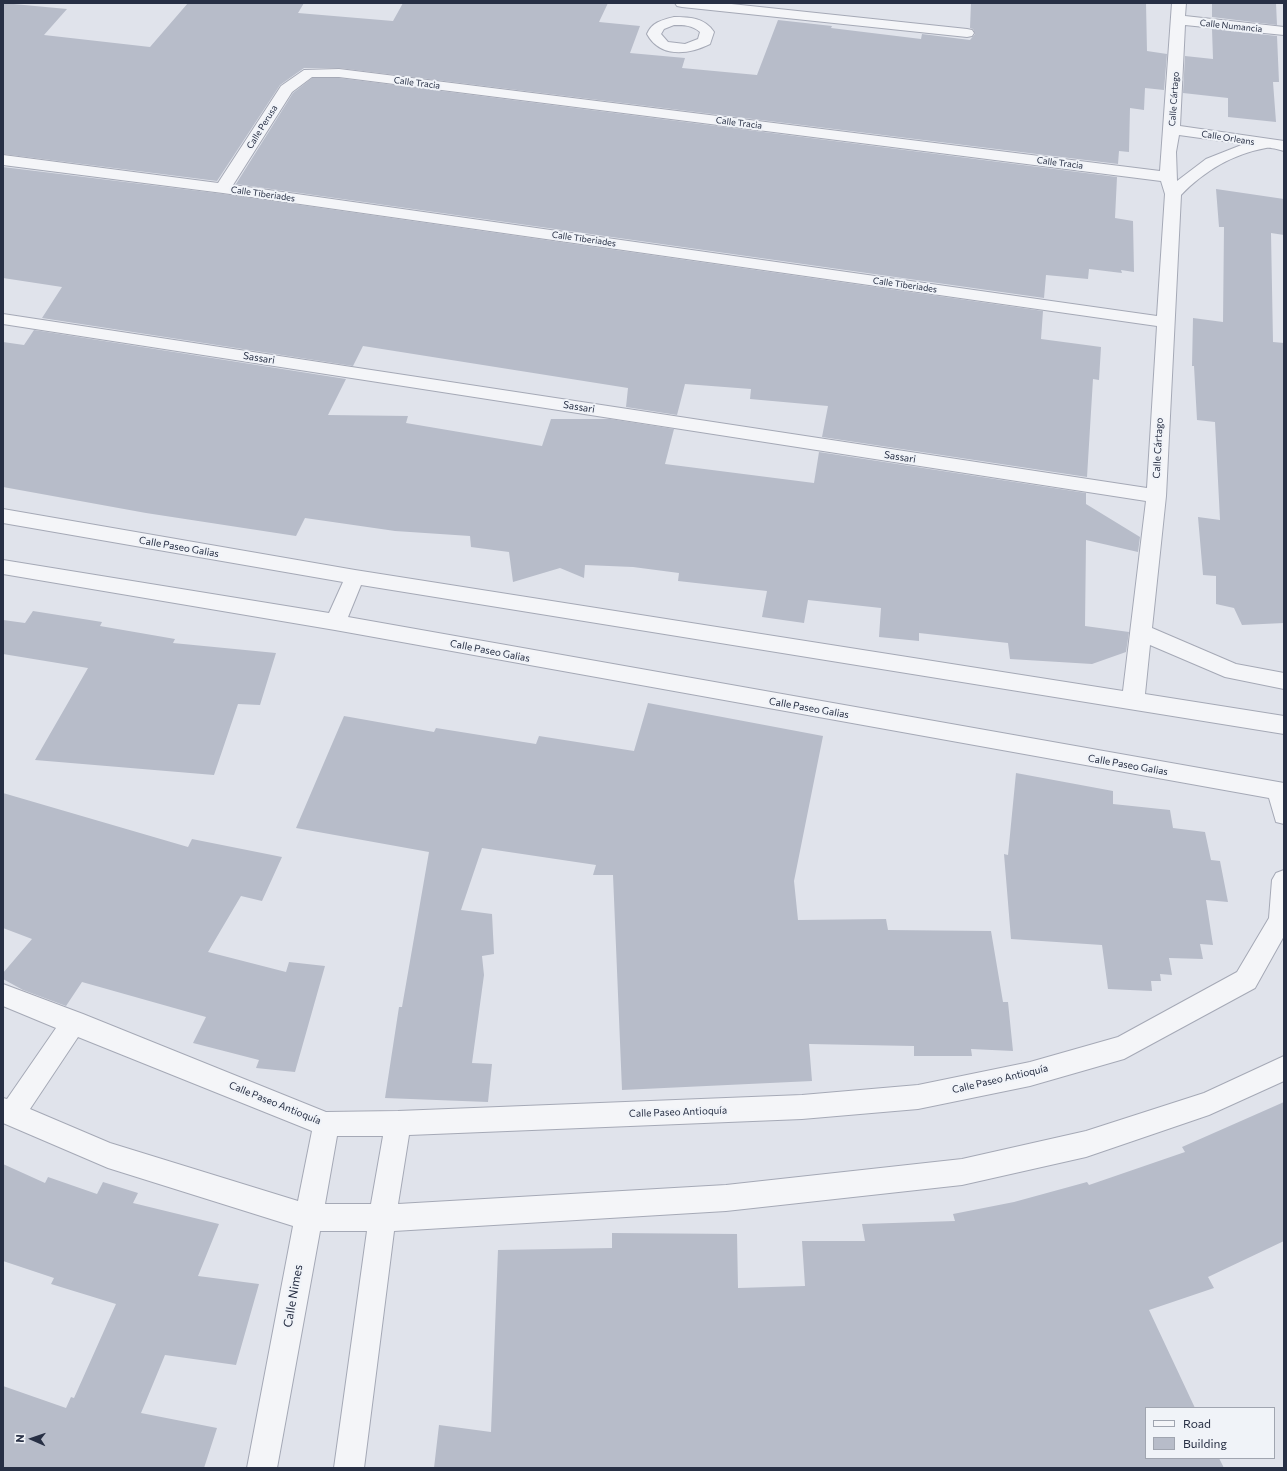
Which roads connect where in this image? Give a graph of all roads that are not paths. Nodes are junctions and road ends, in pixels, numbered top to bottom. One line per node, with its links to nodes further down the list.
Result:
1 (681, 3): 4 (street); 6 (street)
2 (1179, 3): 3 (street, Calle Cártago)
3 (1179, 20): 5 (street, Calle Numancia); 8 (street, Calle Cártago)
4 (674, 21)
5 (1284, 31)
6 (966, 33)
7 (309, 73): 11 (street, Calle Tracia); 12 (street, Calle Perusa)
8 (1172, 129): 9 (street, Calle Orleans); 11 (street, Calle Cártago)
9 (1277, 145): 13 (street)
10 (3, 160): 12 (street, Calle Tiberiades)
11 (1168, 177): 13 (street, Calle Cártago)
12 (223, 188): 15 (street, Calle Tiberiades)
13 (1173, 194): 15 (street, Calle Cártago)
14 (3, 319): 16 (street, Sassari)
15 (1165, 322): 16 (street, Calle Cártago)
16 (1156, 496): 21 (street, Calle Cártago)
17 (3, 516): 19 (street, Calle Paseo Galias)
18 (3, 567): 20 (street, Calle Paseo Galias)
19 (355, 577): 20 (street); 23 (street, Calle Paseo Galias)
20 (335, 622): 25 (street, Calle Paseo Galias)
21 (1140, 632): 22 (street); 23 (street, Calle Cártago)
22 (1284, 681)
23 (1133, 701): 24 (street, Calle Paseo Galias)
24 (1284, 725)
25 (1281, 792): 26 (street)
26 (1284, 815)
27 (1284, 880): 28 (street, Calle Paseo Antioquía)
28 (1282, 920): 33 (street, Calle Paseo Antioquía)
29 (3, 995): 30 (street, Calle Paseo Antioquía)
30 (74, 1022): 32 (street); 34 (street, Calle Paseo Antioquía)
31 (1284, 1068): 36 (street)
32 (7, 1112): 35 (street)
33 (398, 1123): 34 (street, Calle Paseo Antioquía); 36 (street)
34 (326, 1124): 35 (street, Calle Nimes)
35 (307, 1217): 36 (street); 37 (street, Calle Nimes)
36 (382, 1218): 38 (street)
37 (262, 1468)
38 (349, 1468)

